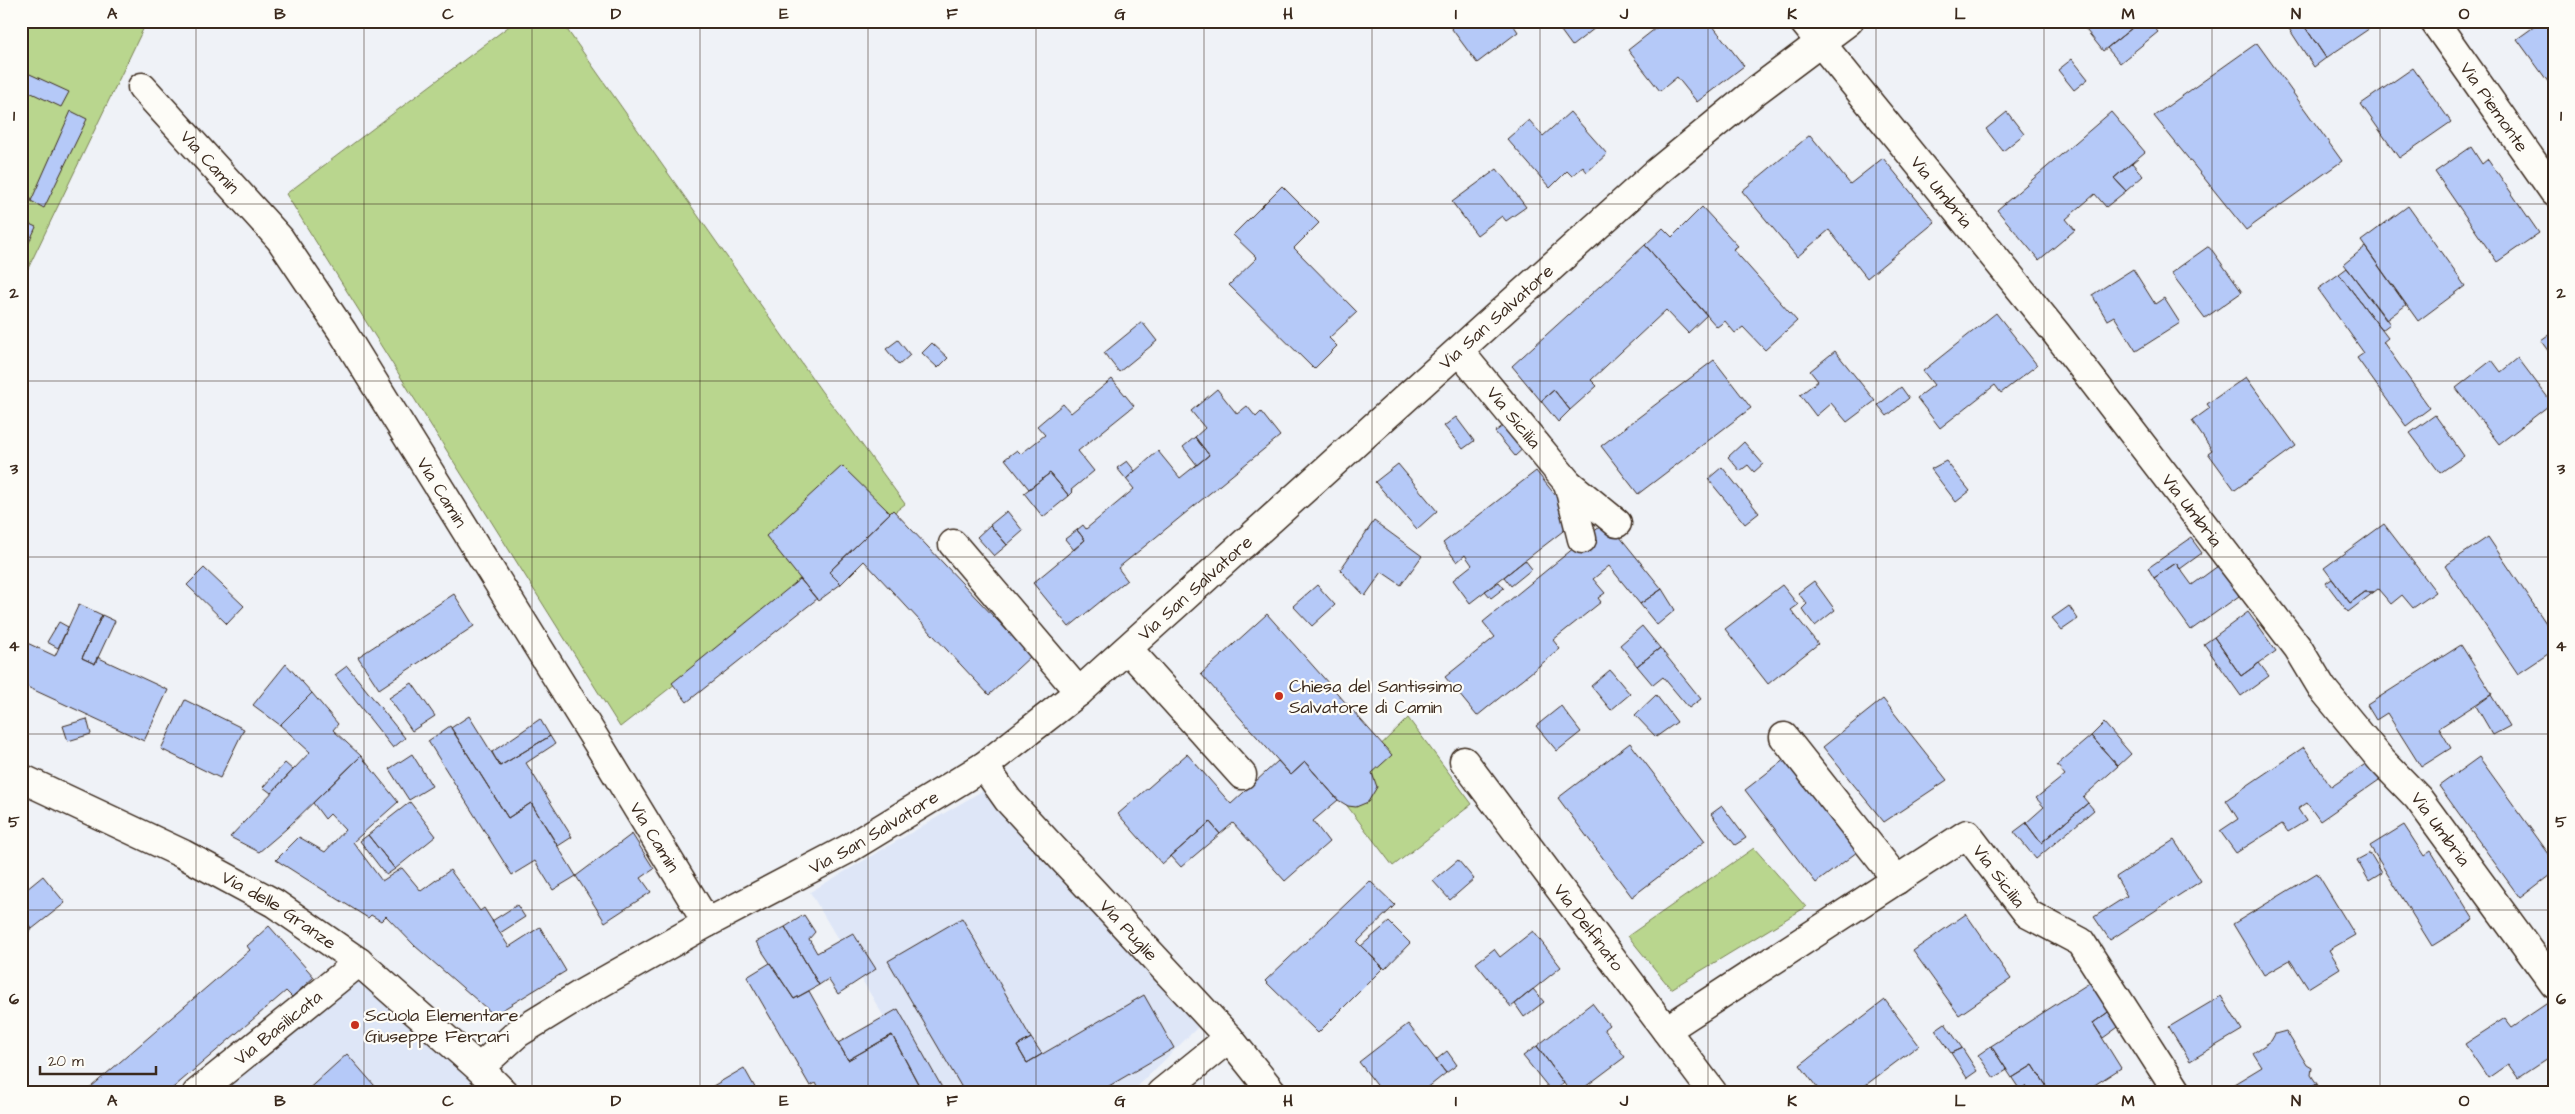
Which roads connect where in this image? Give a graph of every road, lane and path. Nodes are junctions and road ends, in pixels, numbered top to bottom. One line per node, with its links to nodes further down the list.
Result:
1 (1803, 21): 4 (street, Via Umbria)
2 (1850, 21): 4 (street, Via San Salvatore)
3 (2434, 21): 6 (street, Via Piemonte)
4 (1819, 43): 7 (street, Via San Salvatore); 22 (street, Via Umbria)
5 (142, 87): 20 (street, Via Camin)
6 (2554, 192)
7 (1459, 351): 8 (street, Via Sicilia); 12 (street, Via San Salvatore)
8 (1568, 483): 9 (street, Via Sicilia); 10 (street, Via Sicilia)
9 (1617, 523)
10 (1582, 540)
11 (954, 544): 13 (street)
12 (1128, 649): 13 (street, Via San Salvatore); 17 (street)
13 (1079, 692): 16 (street, Via San Salvatore)
14 (1784, 737): 19 (street)
15 (1464, 760): 23 (street, Via Delfinato)
16 (984, 766): 20 (street, Via San Salvatore); 24 (street, Via Puglie)
17 (1242, 775)
18 (21, 778): 21 (street, Via delle Granze)
19 (1897, 880): 23 (street, Via Sicilia); 31 (street, Via Sicilia)
20 (707, 923): 25 (street, Via San Salvatore)
21 (359, 962): 25 (street, Via delle Granze); 26 (street, Via Basilicata)
22 (2554, 984)
23 (1666, 1030): 30 (street, Via Delfinato)
24 (1229, 1038): 28 (street); 29 (street, Via Puglie)
25 (479, 1068): 27 (street, Via delle Granze)
26 (197, 1093)
27 (504, 1093)
28 (1161, 1093)
29 (1273, 1093)
30 (1713, 1093)
31 (2178, 1093)

